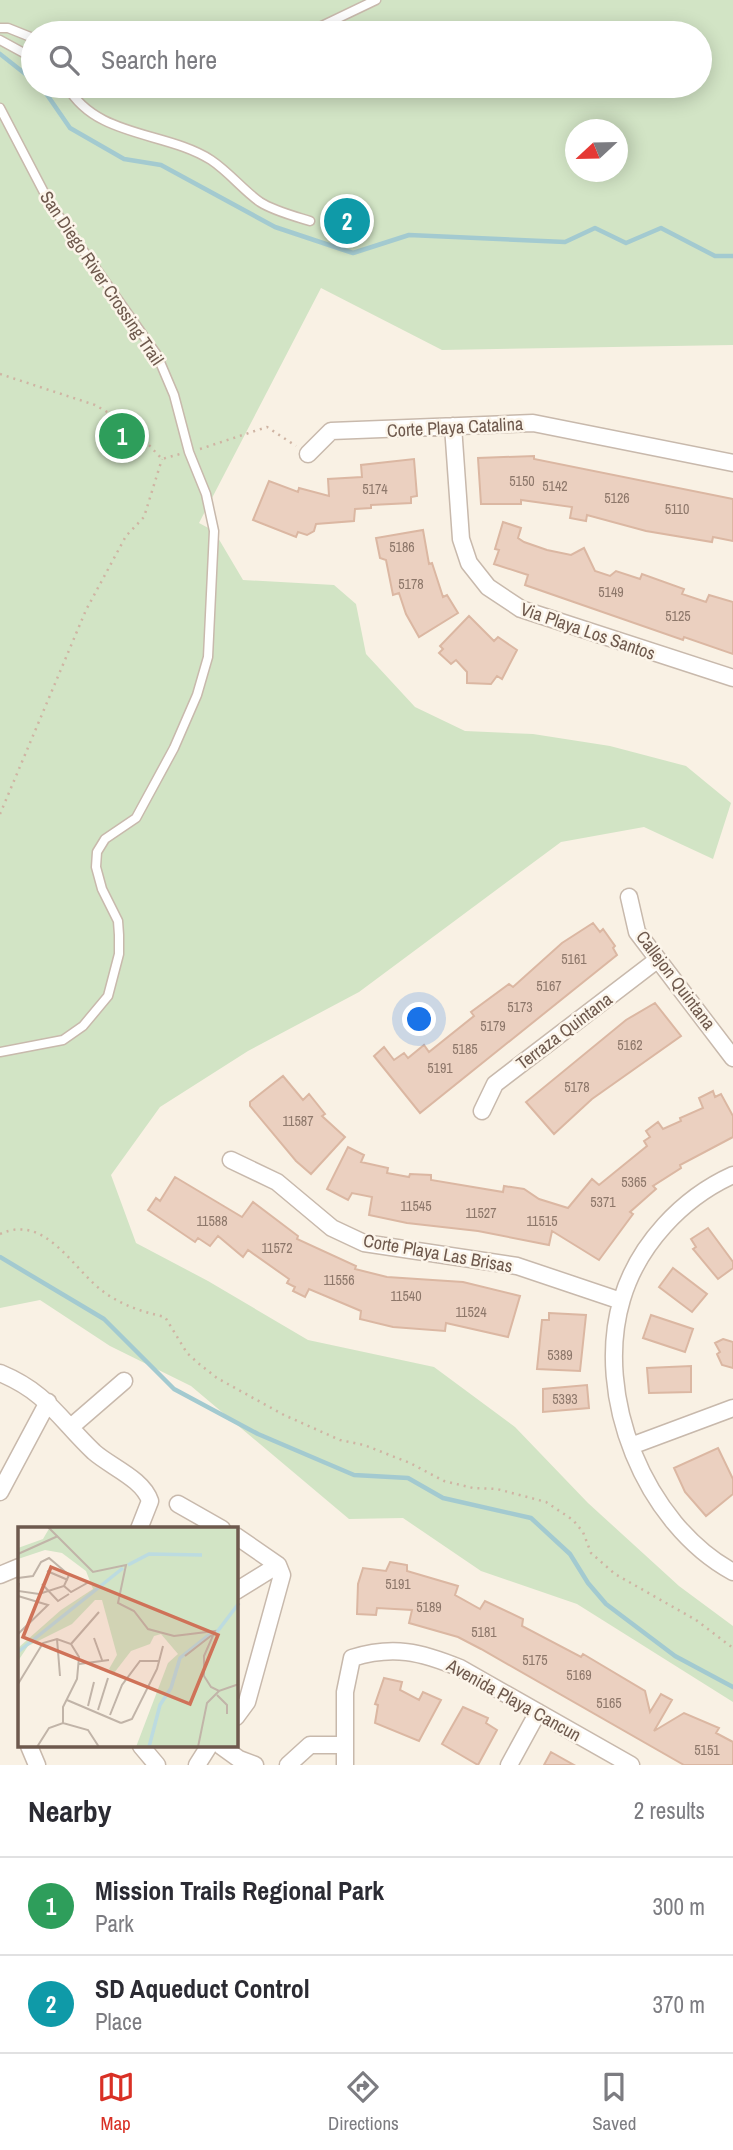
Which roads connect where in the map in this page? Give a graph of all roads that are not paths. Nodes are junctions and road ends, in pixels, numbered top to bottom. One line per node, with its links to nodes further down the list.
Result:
1 (376, 0): 2 (lane)
2 (332, 21)
3 (0, 28): 4 (lane)
4 (21, 33)
5 (0, 40): 6 (lane)
6 (21, 51)
7 (73, 98): 9 (lane)
8 (0, 108): 16 (lane, San Diego River Crossing Trail)
9 (310, 221)
10 (453, 426): 11 (street, Corte Playa Catalina); 12 (street, Corte Playa Catalina); 13 (street, Via Playa Los Santos)
11 (308, 454)
12 (733, 463)
13 (733, 678)
14 (629, 897): 15 (street, Callejon Quintana)
15 (657, 960): 17 (street, Callejon Quintana); 18 (street, Terraza Quintana)
16 (0, 1052)
17 (733, 1058)
18 (482, 1111)
19 (231, 1160): 21 (street, Corte Playa Las Brisas)
20 (733, 1175): 21 (street)
21 (621, 1301): 27 (street)
22 (0, 1373): 24 (street)
23 (124, 1381): 26 (street)
24 (48, 1402): 26 (street); 28 (street)
25 (733, 1408): 27 (street)
26 (72, 1426): 30 (street)
27 (631, 1446): 35 (street)
28 (0, 1492)
29 (178, 1504): 31 (street)
30 (140, 1527)
31 (218, 1527)
32 (238, 1537): 33 (street)
33 (278, 1565): 37 (street); 39 (street)
34 (18, 1567): 36 (street)
35 (733, 1572)
36 (0, 1575)
37 (238, 1590)
38 (538, 1712): 40 (street, Avenida Playa Cancun); 51 (street); 52 (street, Avenida Playa Cancun)
39 (238, 1714)
40 (345, 1745): 49 (street); 50 (street)
41 (30, 1748): 45 (street)
42 (143, 1748): 46 (street)
43 (208, 1748): 47 (street)
44 (224, 1748): 48 (street)
45 (37, 1765)
46 (157, 1765)
47 (197, 1765)
48 (255, 1765)
49 (288, 1765)
50 (345, 1765)
51 (509, 1765)
52 (631, 1765)

